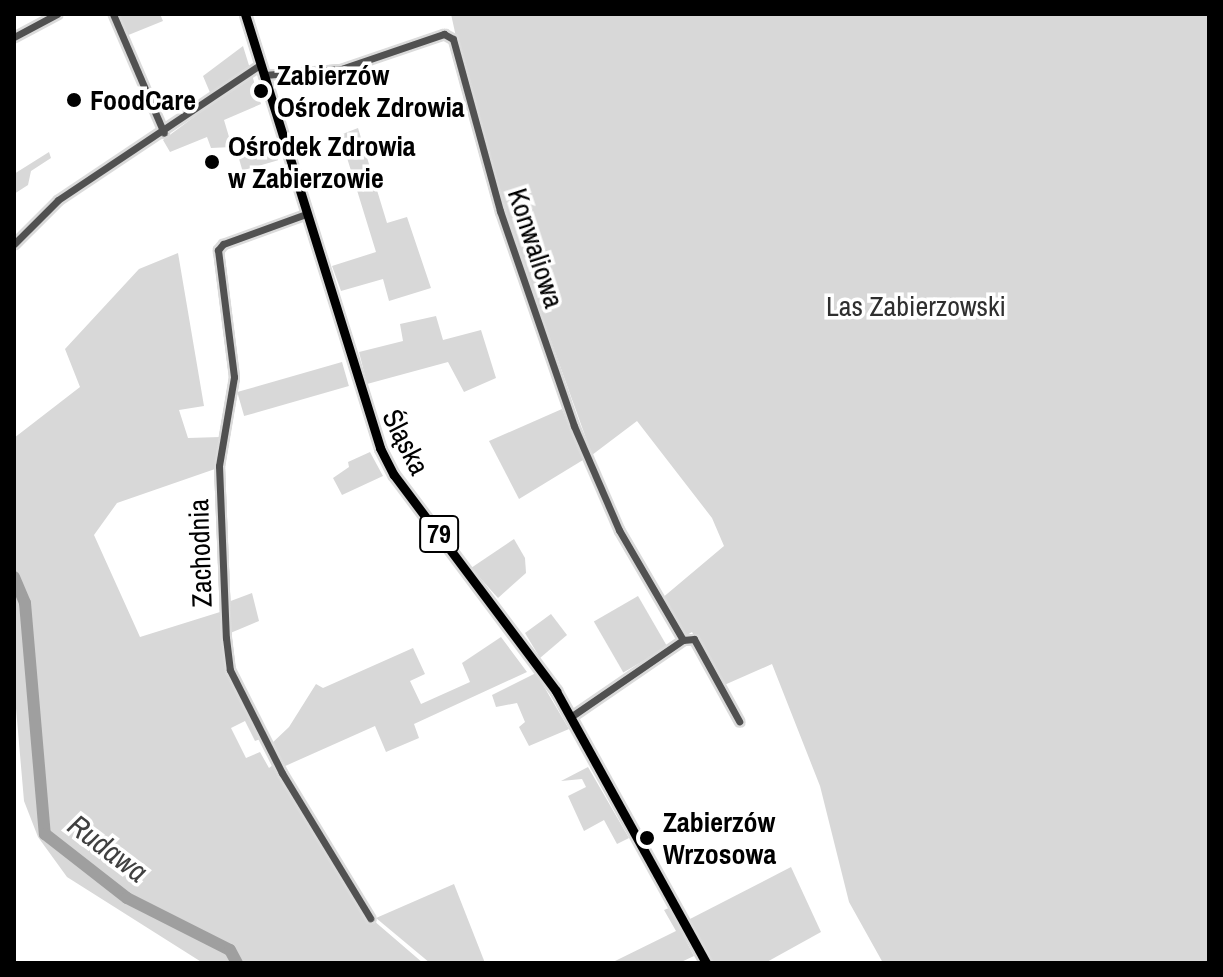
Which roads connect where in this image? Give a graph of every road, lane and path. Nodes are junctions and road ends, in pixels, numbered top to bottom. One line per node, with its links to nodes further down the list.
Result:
1 (57, 14): 4 (street)
2 (113, 14): 6 (street)
3 (245, 14): 5 (main road, Śląska / 79)
4 (14, 37)
5 (263, 70): 6 (street); 7 (main road, Śląska / 79); 9 (street, Konwaliowa)
6 (164, 133): 8 (street)
7 (306, 214): 10 (main road, Śląska / 79); 12 (street, Zachodnia)
8 (14, 244)
9 (683, 640): 10 (street); 11 (street, Konwaliowa)
10 (572, 716): 13 (main road, Śląska / 79)
11 (739, 721)
12 (370, 918)
13 (706, 963)

